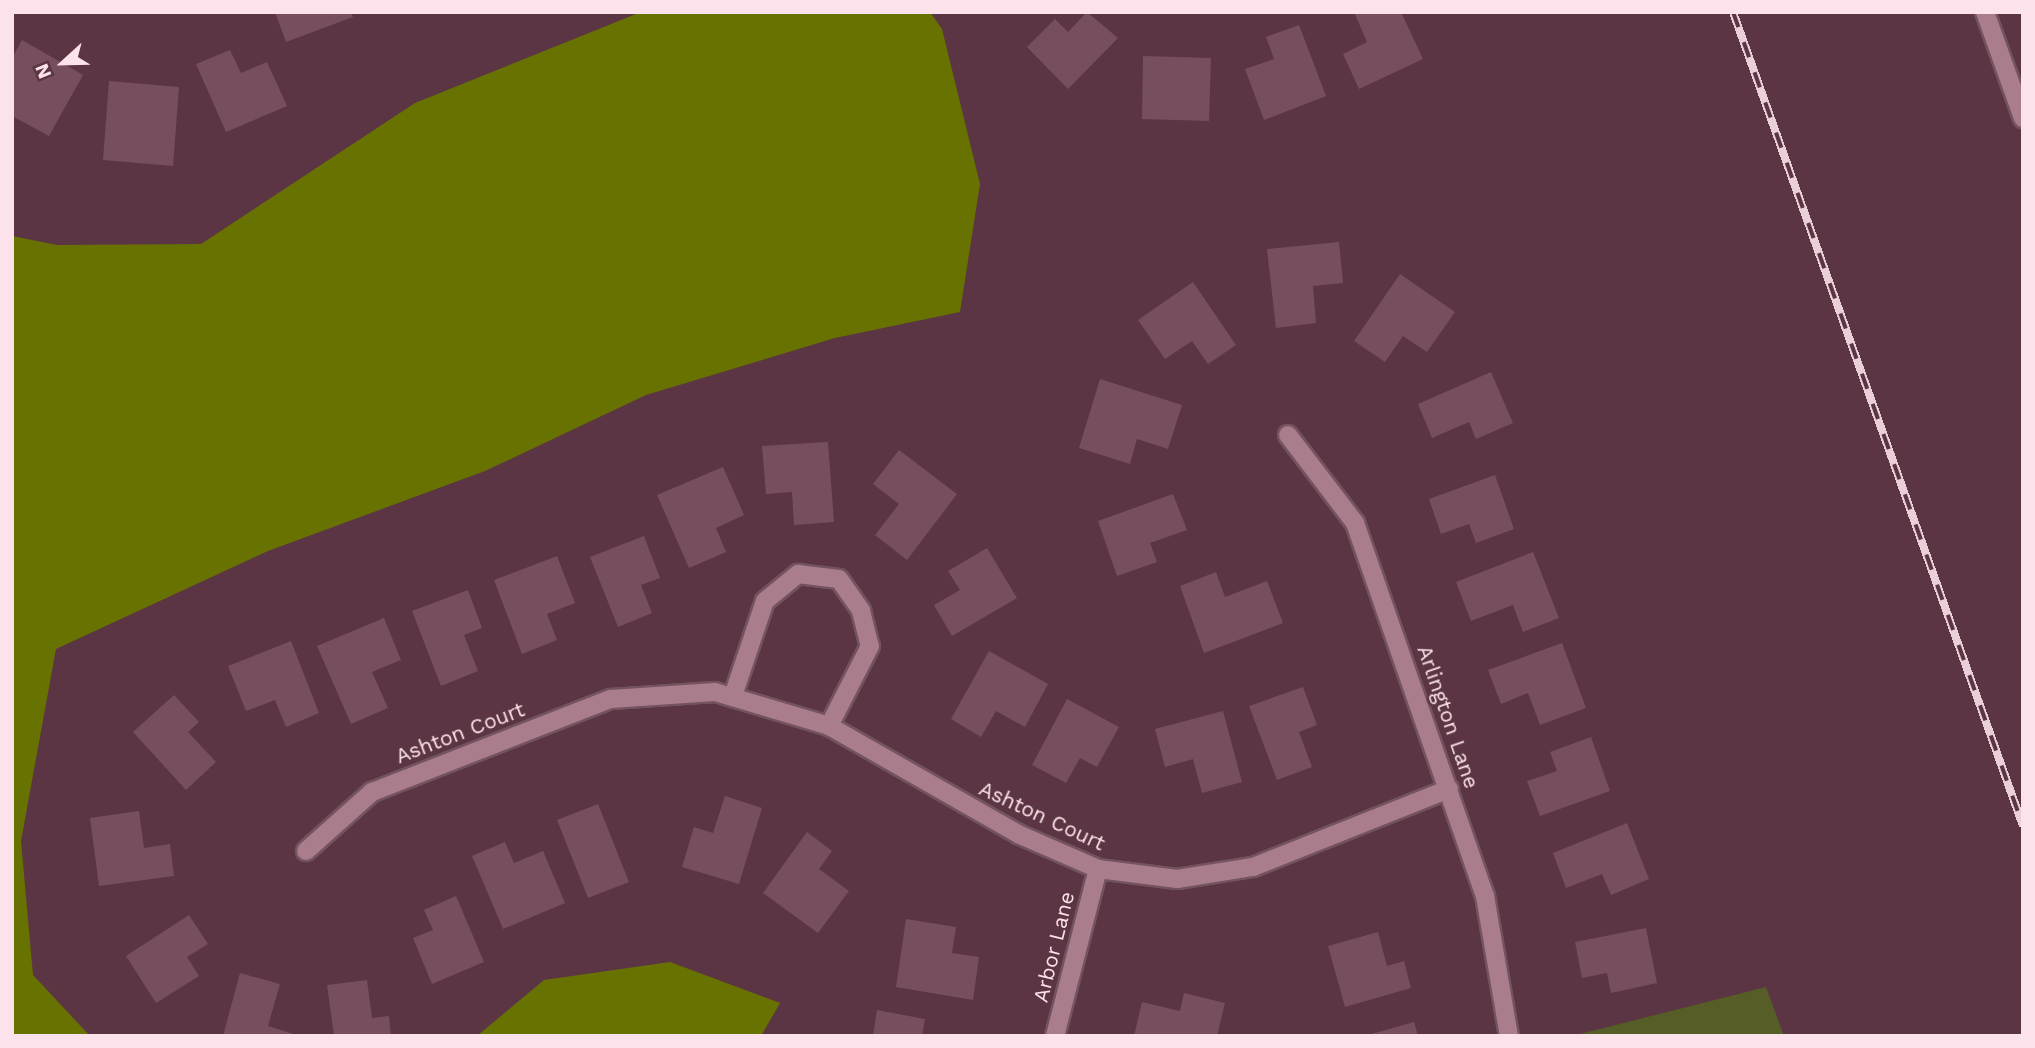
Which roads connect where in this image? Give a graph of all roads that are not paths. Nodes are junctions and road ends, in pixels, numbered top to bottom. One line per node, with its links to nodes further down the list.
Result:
1 (1985, 12): 2 (street)
2 (2023, 118)
3 (1288, 435): 6 (street, Arlington Lane)
4 (733, 696): 5 (street, Ashton Court); 5 (street); 7 (street, Ashton Court)
5 (829, 726): 8 (street, Ashton Court)
6 (1449, 789): 8 (street, Ashton Court); 10 (street, Arlington Lane)
7 (306, 851)
8 (1098, 869): 9 (street, Arbor Lane)
9 (1055, 1036)
10 (1509, 1036)

